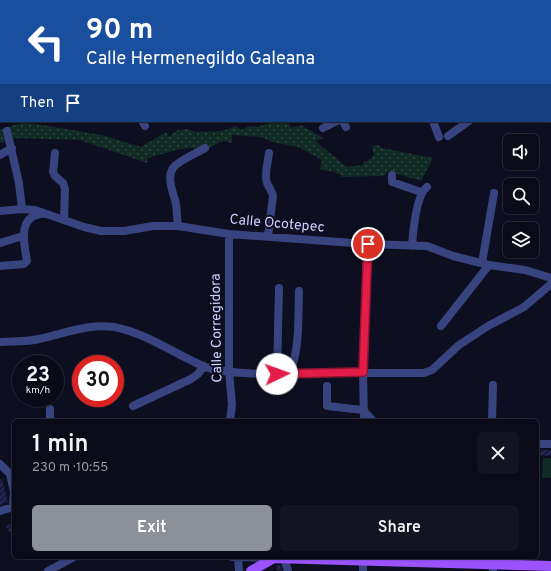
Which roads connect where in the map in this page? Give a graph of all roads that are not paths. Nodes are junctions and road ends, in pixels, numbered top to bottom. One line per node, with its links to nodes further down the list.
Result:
1 (335, 122): 4 (street)
2 (433, 122): 7 (street)
3 (468, 122): 6 (street)
4 (323, 128)
5 (7, 131): 8 (street)
6 (448, 136)
7 (439, 137)
8 (12, 148): 12 (street); 15 (street)
9 (205, 148): 19 (street)
10 (55, 153): 18 (street)
11 (269, 153): 22 (street)
12 (0, 155)
13 (392, 175): 25 (street)
14 (494, 192): 26 (street)
15 (22, 209): 16 (street, Calle Ocotepec); 17 (street, Calle Ocotepec)
16 (0, 211)
17 (44, 213): 18 (street, Calle Ocotepec); 21 (street)
18 (64, 220): 19 (street, Calle Ocotepec)
19 (178, 226): 20 (street, Calle Ocotepec)
20 (229, 234): 22 (street, Calle Ocotepec); 35 (street, Calle Corregidora)
21 (23, 236): 23 (street); 27 (street)
22 (268, 236): 24 (street, Calle Ocotepec)
23 (0, 243)
24 (368, 244): 25 (street, Calle Ocotepec); 36 (street)
25 (412, 246): 26 (street, Calle Ocotepec)
26 (485, 264): 28 (street, Calle Ocotepec); 32 (street)
27 (0, 266)
28 (551, 278)
29 (551, 284): 36 (street)
30 (279, 288): 38 (street)
31 (299, 291): 37 (street)
32 (441, 326)
33 (0, 342): 34 (street)
34 (204, 366): 35 (street); 41 (street)
35 (229, 371): 38 (street); 45 (street, Calle Corregidora)
36 (363, 372): 37 (street); 43 (street)
37 (290, 373): 38 (street)
38 (277, 374)
39 (493, 385): 48 (street)
40 (327, 386): 43 (street)
41 (133, 406)
42 (50, 410): 44 (street)
43 (363, 410): 46 (street); 47 (street)
44 (50, 419)
45 (230, 419)
46 (364, 419)
47 (371, 419)
48 (492, 419)
49 (539, 444): 50 (street)
50 (551, 444)
51 (0, 464): 52 (street)
52 (12, 483)
53 (12, 507): 54 (street)
54 (0, 512)
55 (70, 559): 62 (street)
56 (238, 559): 63 (street)
57 (277, 559): 64 (main road)
58 (280, 559): 65 (street)
59 (363, 559): 60 (main road); 66 (street)
60 (493, 564): 61 (main road)
61 (547, 568)
62 (48, 571)
63 (239, 571)
64 (251, 571)
65 (288, 571)
66 (363, 571)

